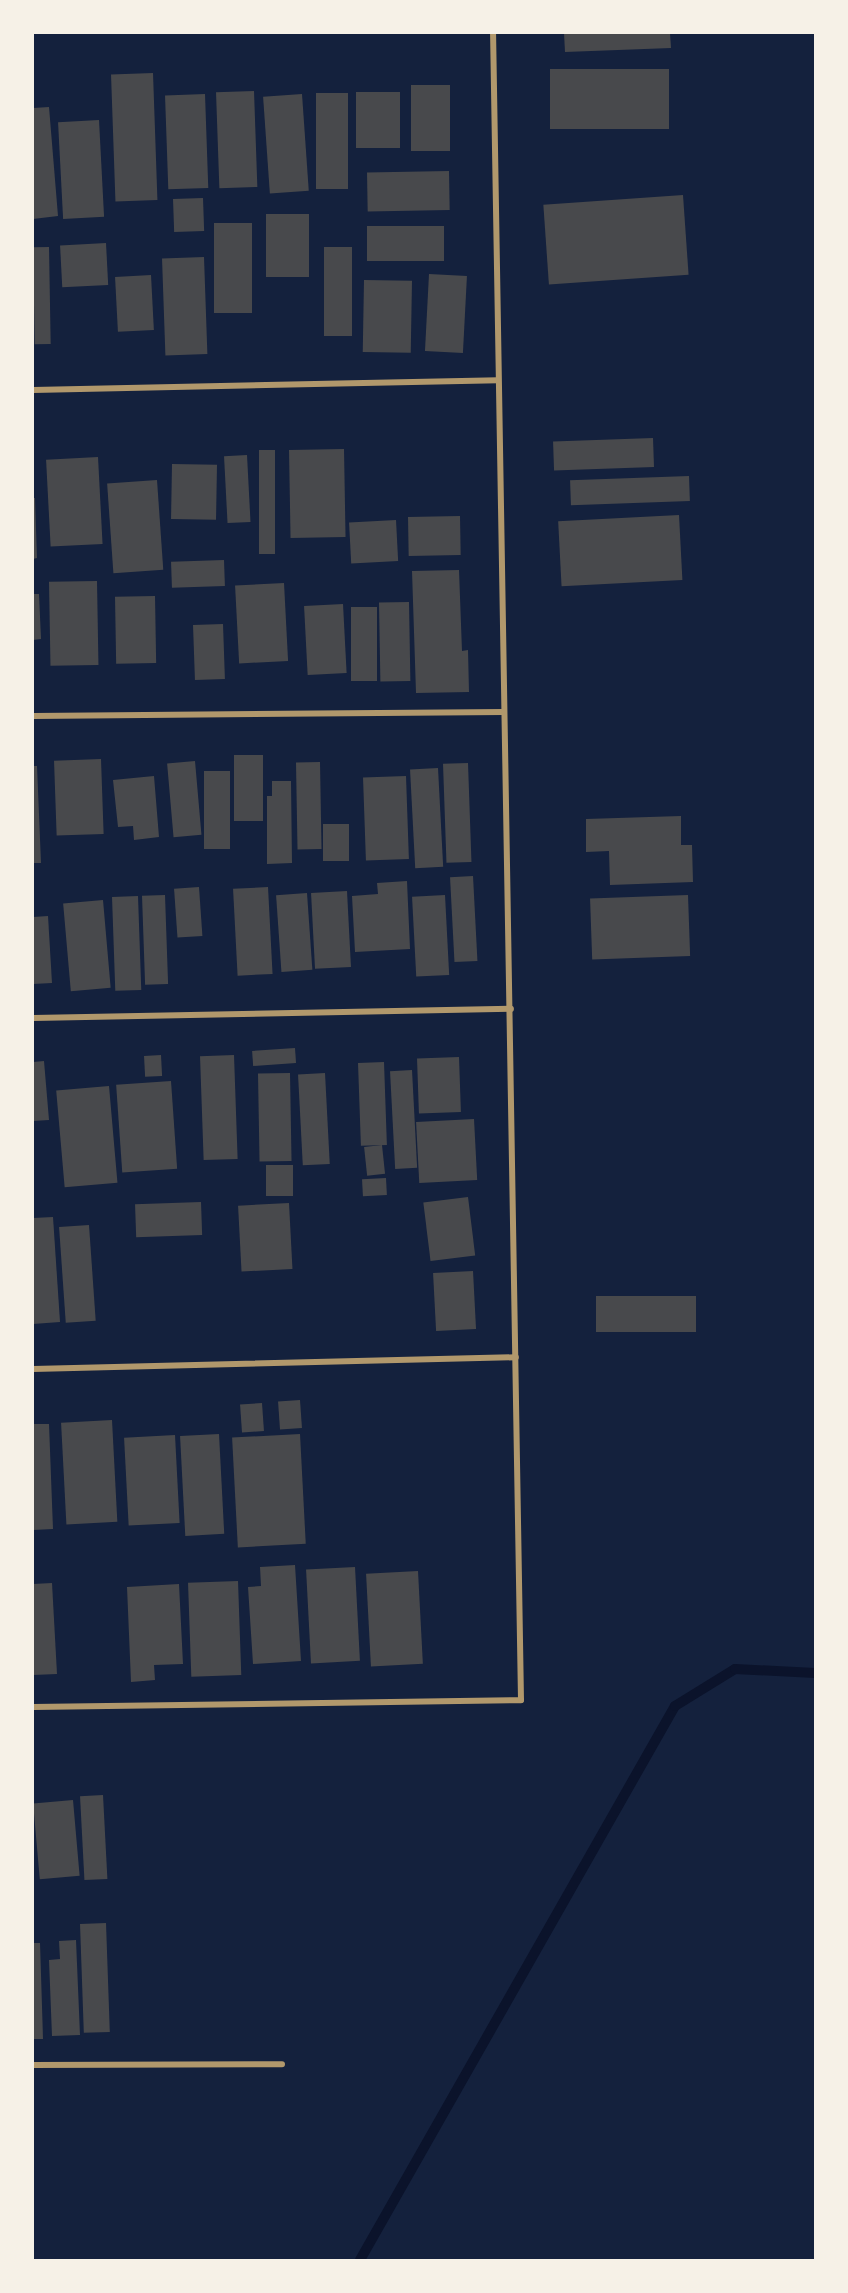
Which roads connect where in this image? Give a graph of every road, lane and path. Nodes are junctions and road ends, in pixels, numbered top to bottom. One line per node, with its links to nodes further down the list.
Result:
1 (493, 33): 2 (street)
2 (498, 380): 3 (street); 4 (street)
3 (33, 390)
4 (504, 712): 5 (street); 6 (street)
5 (33, 716)
6 (512, 1009): 7 (street); 8 (street)
7 (33, 1018)
8 (516, 1357): 9 (street); 10 (street)
9 (33, 1369)
10 (33, 1707)
11 (282, 2064): 12 (street)
12 (33, 2065)

